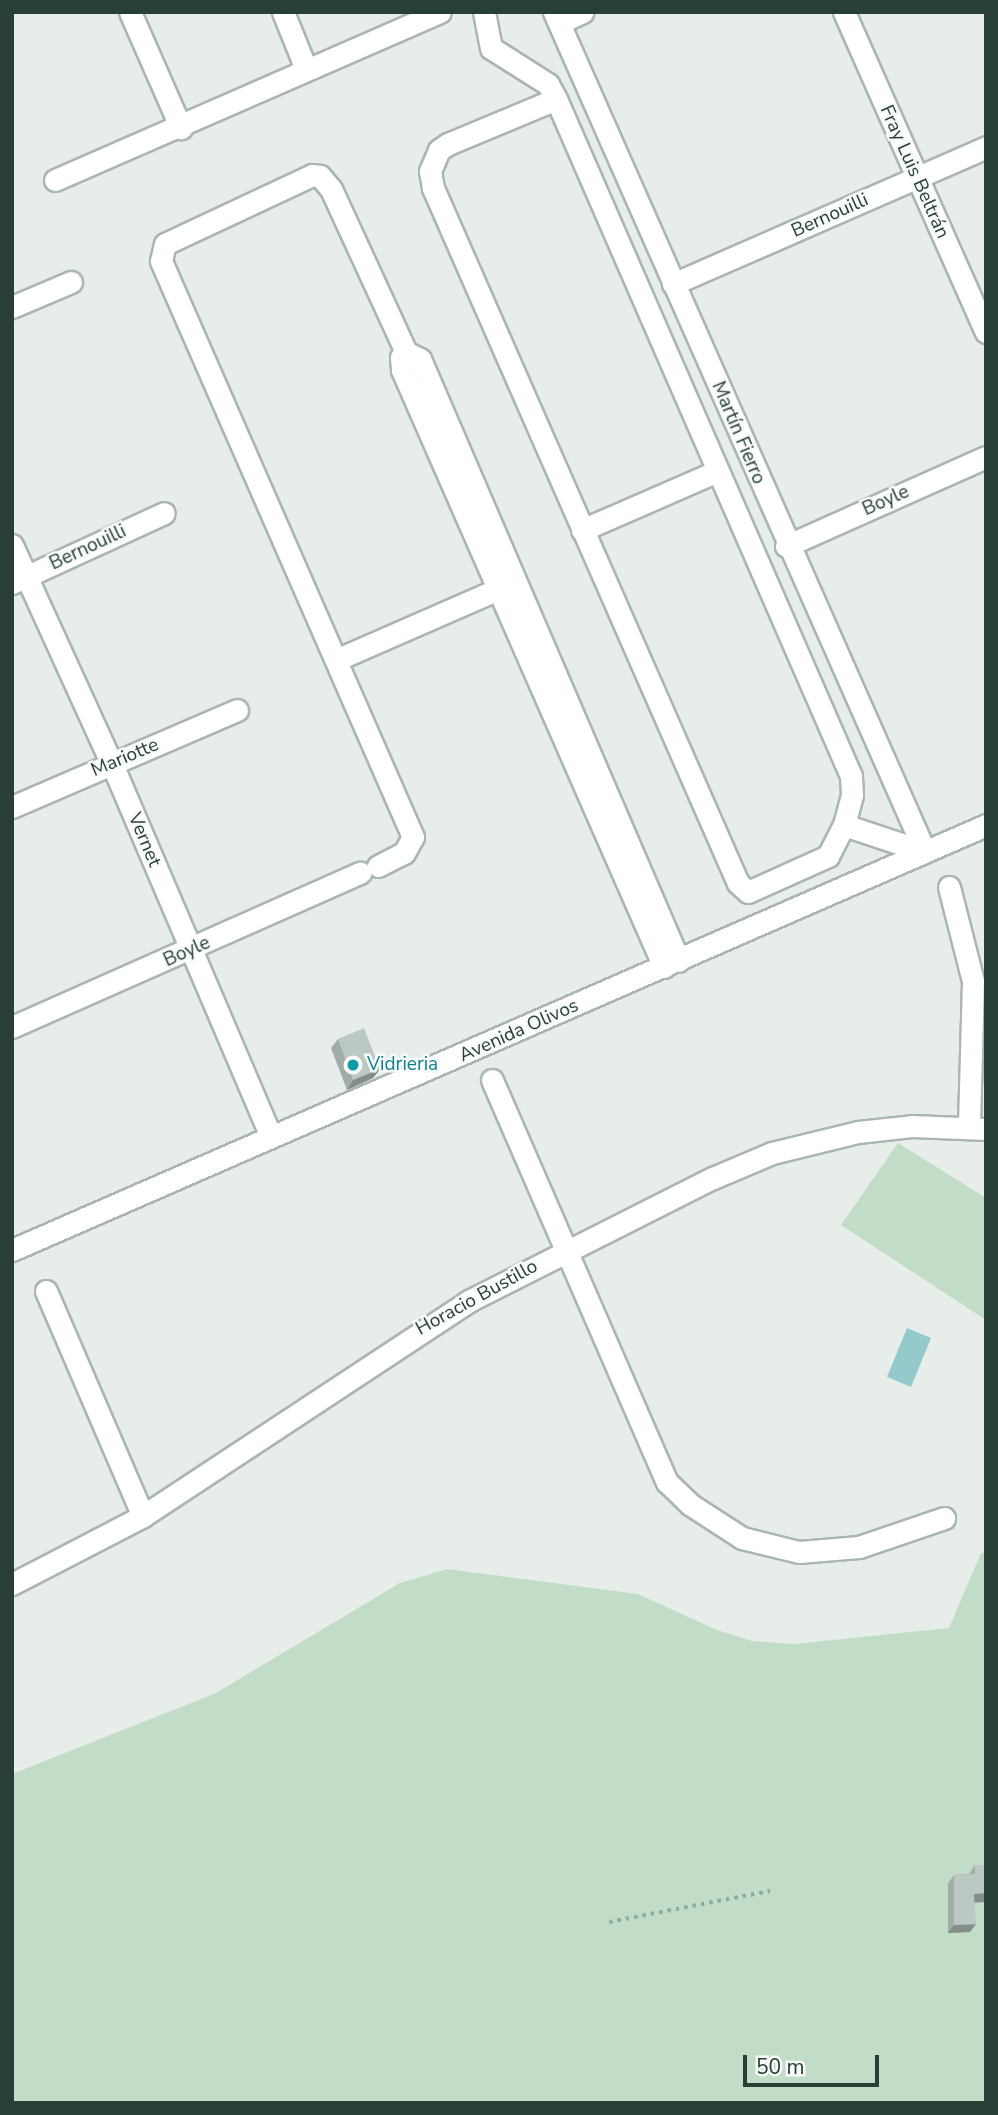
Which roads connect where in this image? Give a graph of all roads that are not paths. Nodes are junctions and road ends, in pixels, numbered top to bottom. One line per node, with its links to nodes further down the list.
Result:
1 (130, 12): 10 (street)
2 (283, 12): 8 (street)
3 (440, 12): 8 (street)
4 (484, 12): 9 (street)
5 (583, 12): 7 (street)
6 (844, 12): 12 (street, Fray Luis Beltrán)
7 (556, 18): 15 (street, Martín Fierro)
8 (306, 69): 10 (street)
9 (556, 99): 19 (street); 21 (street)
10 (181, 128): 13 (street)
11 (986, 147): 12 (street, Bernouilli)
12 (916, 178): 15 (street, Bernouilli); 17 (street, Fray Luis Beltrán)
13 (55, 180)
14 (71, 282): 16 (street)
15 (673, 284): 23 (street, Martín Fierro)
16 (12, 307)
17 (986, 332)
18 (986, 457): 23 (street, Boyle)
19 (718, 471): 21 (street); 30 (street)
20 (164, 513): 24 (street, Bernouilli)
21 (582, 530): 30 (street)
22 (12, 545): 24 (street, Vernet)
23 (786, 546): 32 (street, Martín Fierro)
24 (19, 580): 28 (street, Vernet)
25 (507, 585): 26 (street); 26 (street); 35 (street)
26 (336, 660): 34 (street, Boyle)
27 (237, 710): 28 (street, Mariotte)
28 (112, 764): 29 (street, Mariotte); 34 (street, Vernet)
29 (12, 807)
30 (844, 825): 32 (street)
31 (986, 825): 32 (street, Avenida Olivos)
32 (925, 852): 35 (street, Avenida Olivos)
33 (949, 887): 38 (street)
34 (192, 951): 36 (street, Boyle); 39 (street, Vernet)
35 (671, 964): 39 (street, Avenida Olivos)
36 (12, 1027)
37 (492, 1080): 41 (street)
38 (977, 1128): 41 (street, Horacio Bustillo)
39 (271, 1137): 40 (street, Avenida Olivos)
40 (12, 1250)
41 (563, 1250): 43 (street, Horacio Bustillo); 44 (street)
42 (46, 1291): 43 (street)
43 (143, 1516): 45 (street, Horacio Bustillo)
44 (944, 1518)
45 (12, 1584)

